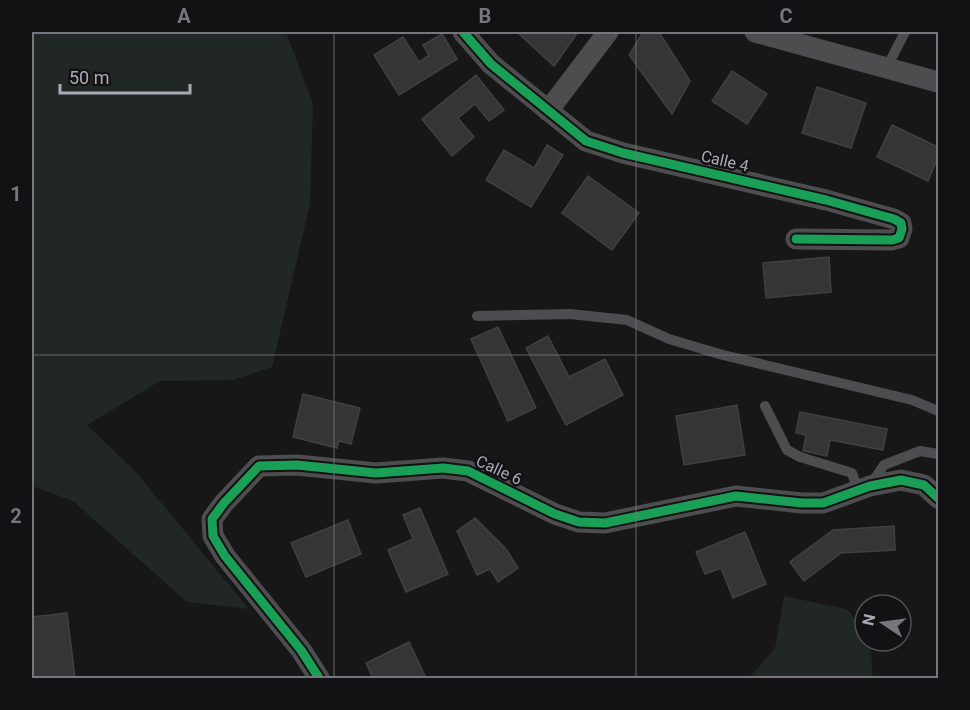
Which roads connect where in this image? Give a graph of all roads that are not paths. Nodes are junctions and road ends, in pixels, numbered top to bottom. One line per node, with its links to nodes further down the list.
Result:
1 (608, 32): 7 (street)
2 (755, 32): 5 (street)
3 (905, 32): 5 (lane)
4 (471, 35): 7 (street, Calle 4)
5 (887, 67): 6 (street)
6 (939, 82)
7 (548, 111): 8 (street, Calle 4)
8 (796, 239)
9 (477, 316): 11 (lane)
10 (765, 406): 13 (lane)
11 (939, 411)
12 (939, 454): 13 (lane)
13 (864, 488): 14 (street, Calle 6); 15 (street, Calle 6)
14 (939, 498)
15 (319, 678)

